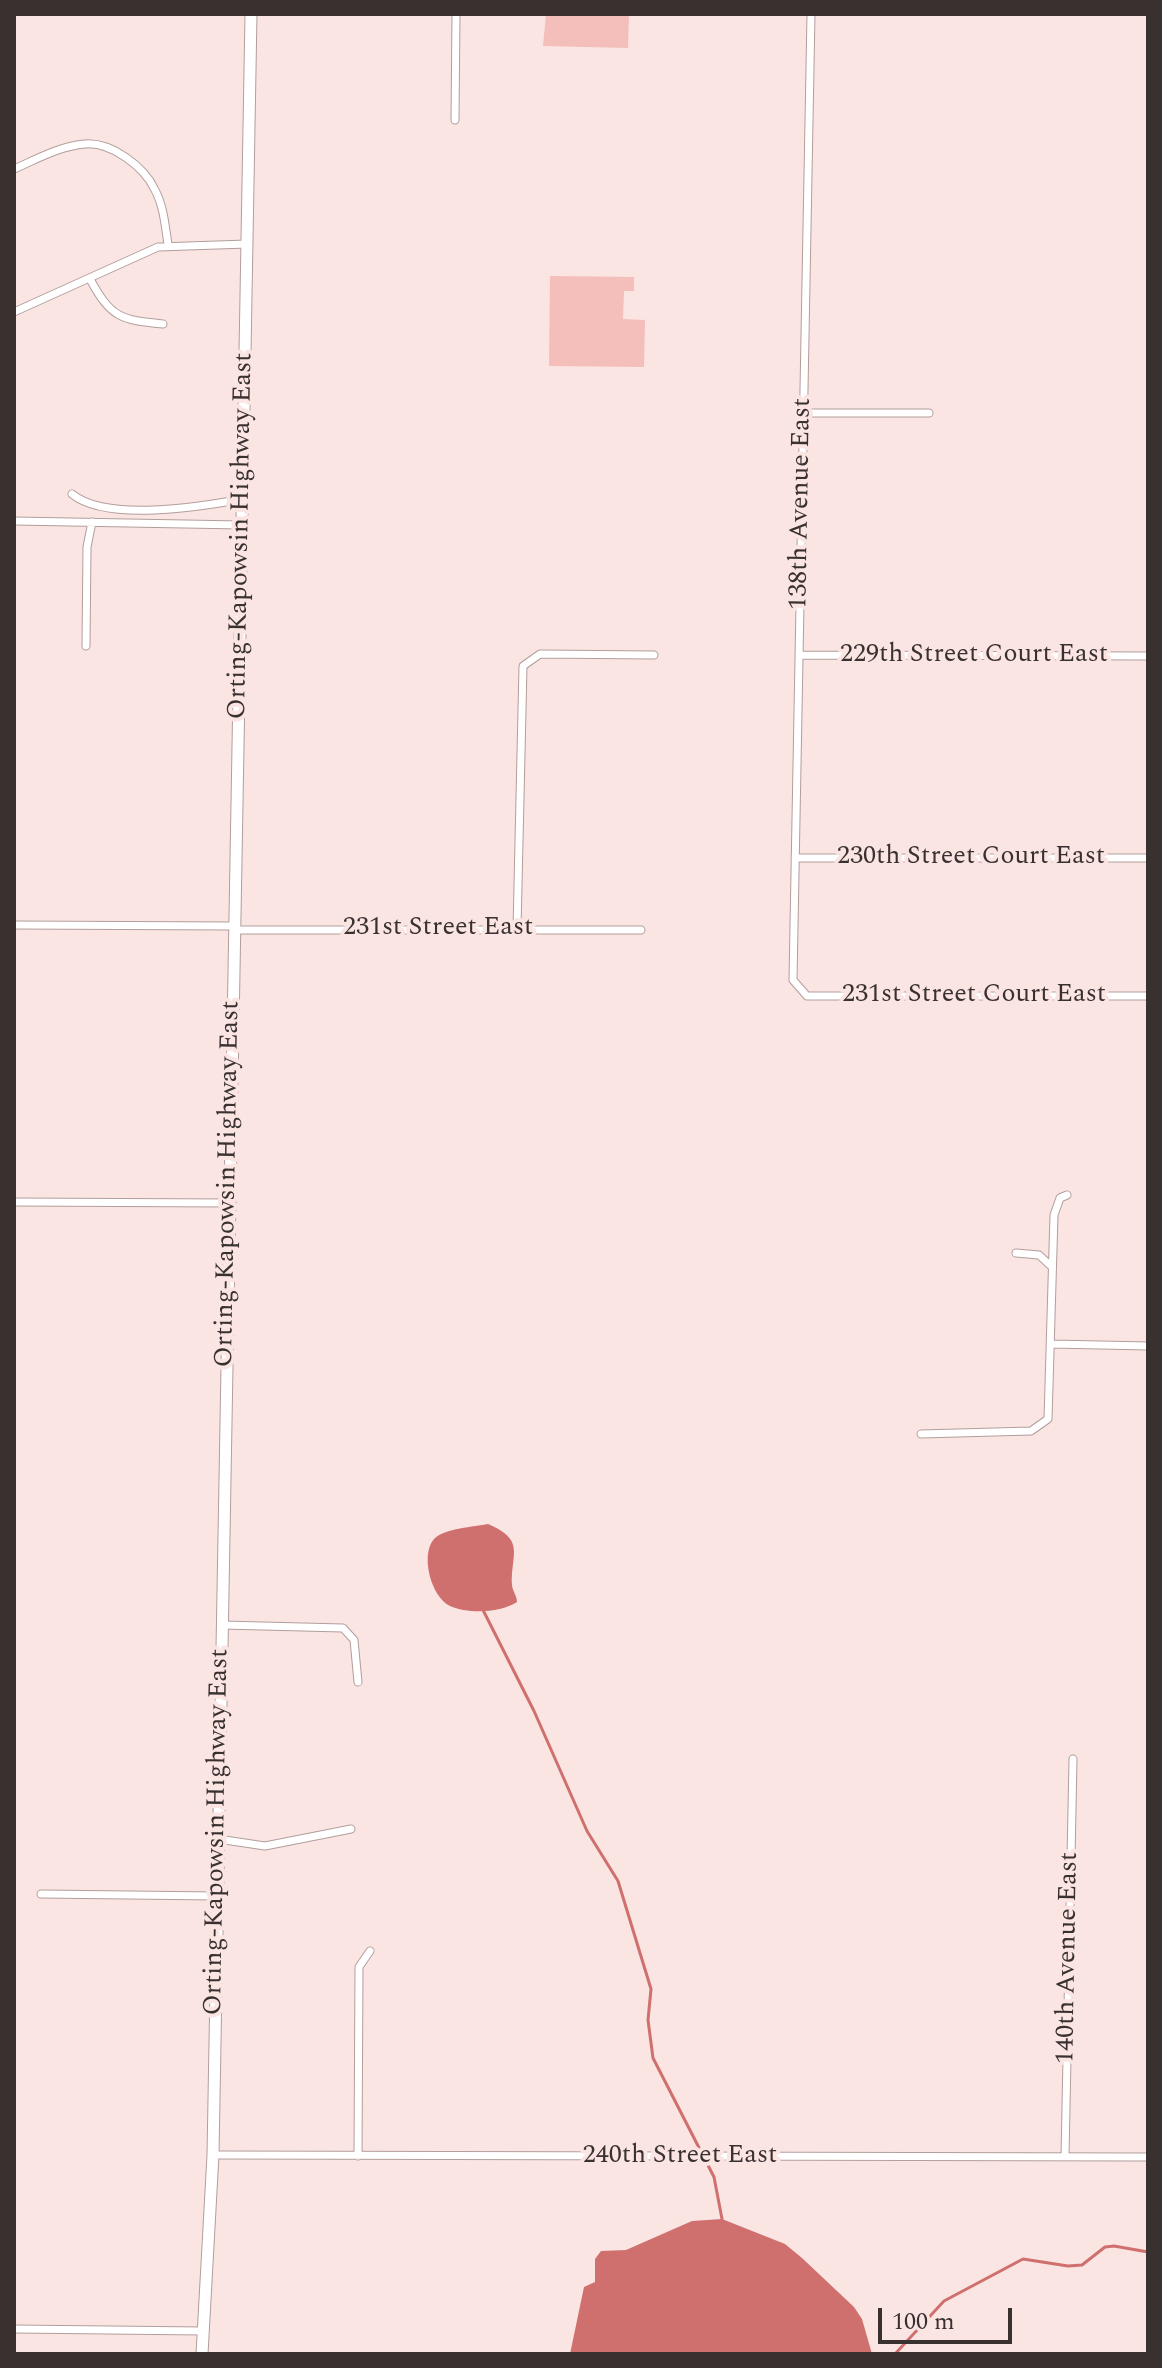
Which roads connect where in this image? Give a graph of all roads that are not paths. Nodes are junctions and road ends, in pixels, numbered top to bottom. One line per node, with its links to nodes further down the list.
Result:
1 (251, 14): 7 (main road, Orting-Kapowsin Highway East)
2 (456, 14): 4 (street)
3 (811, 14): 11 (street, 138th Avenue East)
4 (455, 120)
5 (14, 169): 6 (street)
6 (168, 244): 7 (street); 8 (street)
7 (247, 244): 14 (main road, Orting-Kapowsin Highway East)
8 (90, 279): 9 (street); 10 (street)
9 (14, 312)
10 (163, 324)
11 (804, 413): 12 (street); 20 (street, 138th Avenue East)
12 (929, 413)
13 (72, 494): 14 (street)
14 (242, 499): 17 (main road, Orting-Kapowsin Highway East)
15 (14, 521): 16 (street)
16 (92, 522): 17 (street); 18 (street)
17 (242, 525): 25 (main road, Orting-Kapowsin Highway East)
18 (86, 646)
19 (654, 655): 26 (street)
20 (799, 655): 21 (street, 229th Street Court East); 22 (street, 138th Avenue East)
21 (1148, 656)
22 (795, 858): 23 (street, 230th Street Court East); 28 (street, 138th Avenue East)
23 (1148, 858)
24 (14, 925): 25 (street, 231st Street East)
25 (234, 928): 26 (street, 231st Street East); 32 (main road, Orting-Kapowsin Highway East)
26 (517, 929): 27 (street, 231st Street East)
27 (641, 930)
28 (801, 992): 29 (street, 231st Street Court East)
29 (1148, 996)
30 (1067, 1195): 34 (street)
31 (14, 1202): 32 (street)
32 (229, 1203): 38 (main road, Orting-Kapowsin Highway East)
33 (1016, 1253): 34 (street)
34 (1051, 1266): 35 (street)
35 (1052, 1344): 36 (street); 37 (street)
36 (1148, 1346)
37 (921, 1434)
38 (222, 1625): 39 (street); 42 (main road, Orting-Kapowsin Highway East)
39 (358, 1682)
40 (1073, 1759): 48 (street, 140th Avenue East)
41 (351, 1829): 42 (street)
42 (218, 1839): 44 (main road, Orting-Kapowsin Highway East)
43 (41, 1894): 44 (street)
44 (217, 1896): 46 (main road, Orting-Kapowsin Highway East)
45 (370, 1951): 47 (street)
46 (213, 2155): 47 (street, 240th Street East); 51 (main road, Orting-Kapowsin Highway East)
47 (358, 2156): 48 (street, 240th Street East)
48 (1065, 2157): 49 (street, 240th Street East)
49 (1148, 2157)
50 (14, 2329): 51 (street)
51 (203, 2331): 52 (main road, Orting-Kapowsin Highway East)
52 (202, 2354)

